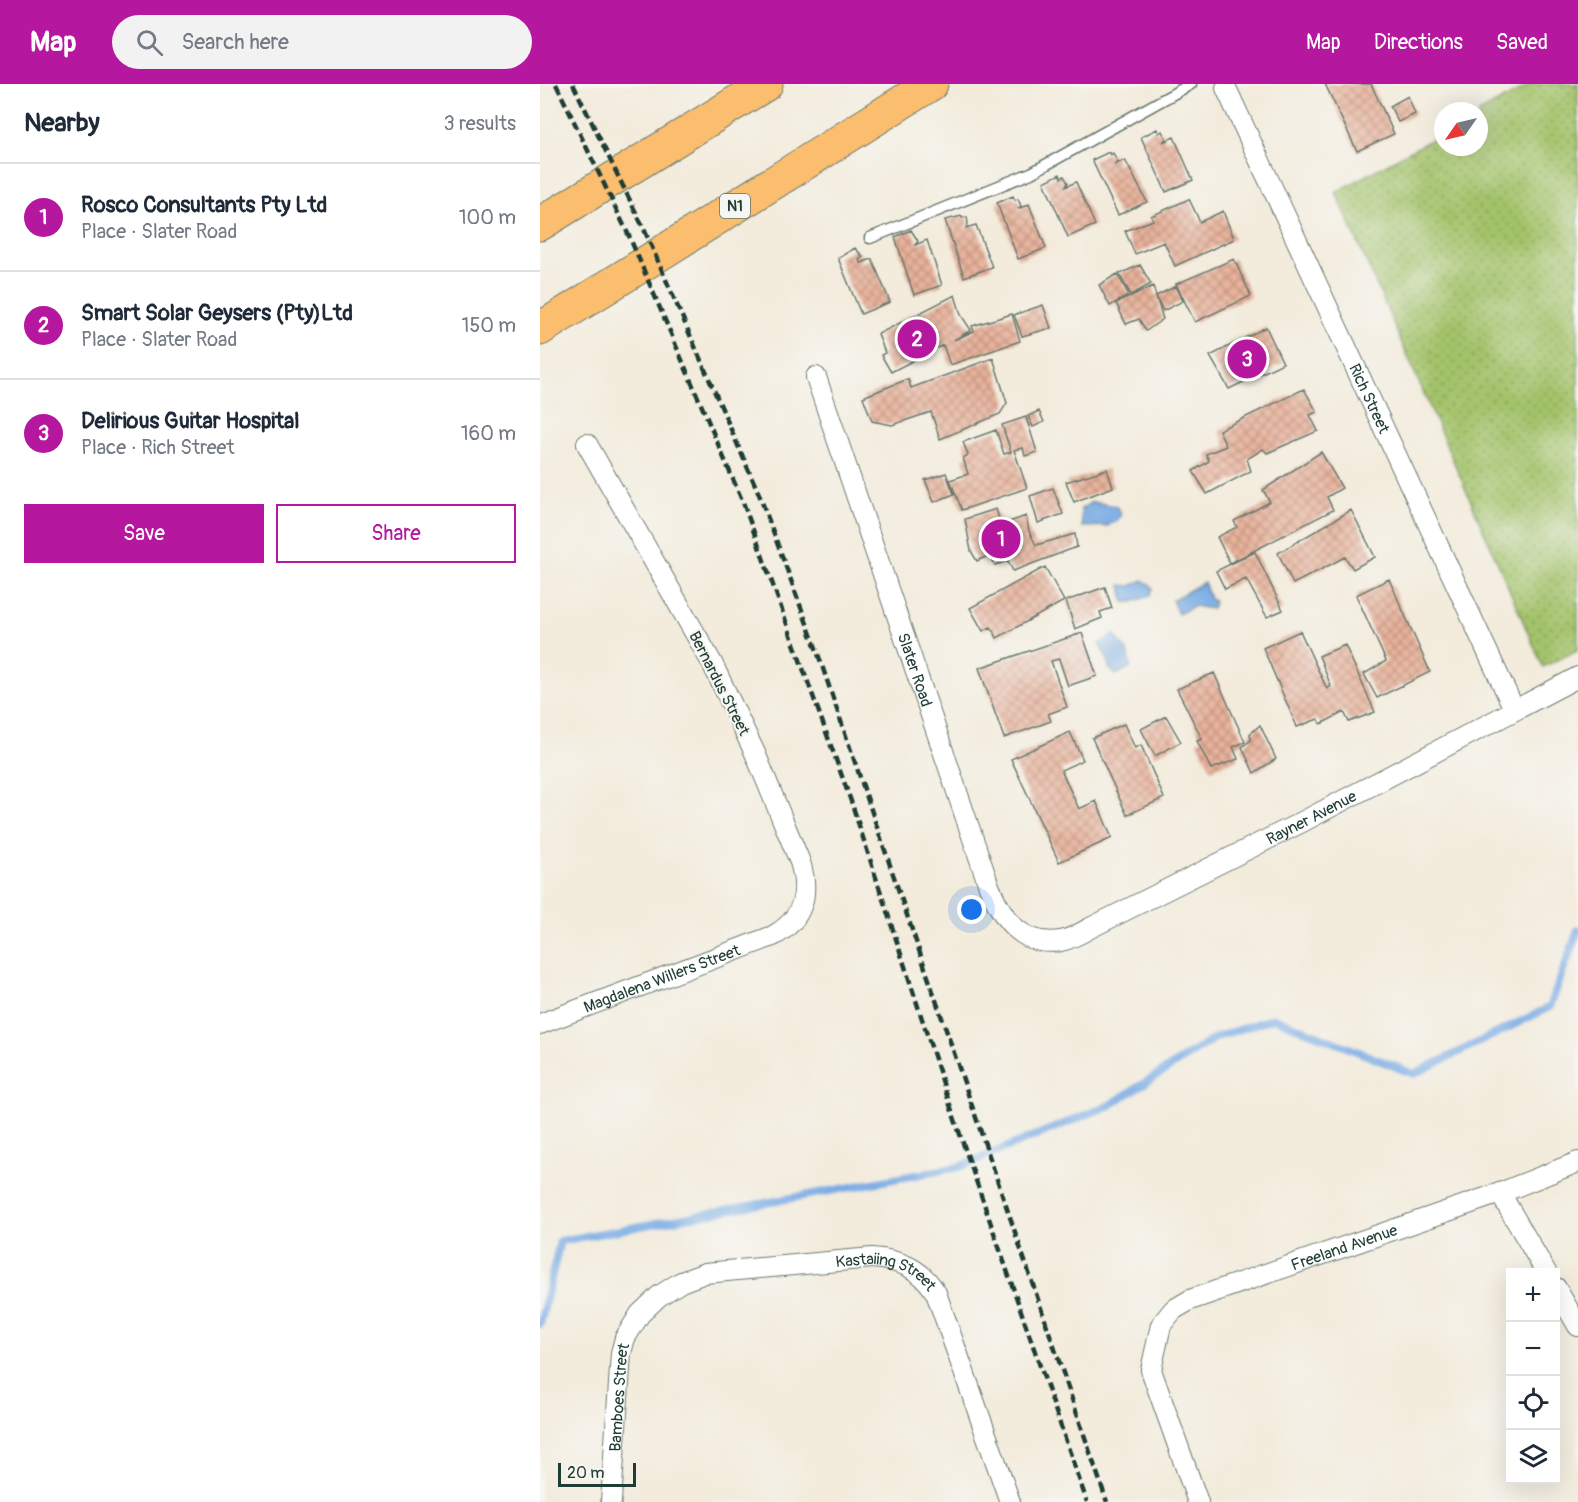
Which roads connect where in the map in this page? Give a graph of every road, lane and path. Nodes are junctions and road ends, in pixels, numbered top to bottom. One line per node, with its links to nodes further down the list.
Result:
1 (766, 84): 5 (highway)
2 (931, 84): 7 (highway, N1)
3 (1191, 84): 6 (lane)
4 (1223, 86): 11 (street, Rich Street)
5 (540, 224)
6 (870, 238)
7 (540, 329)
8 (816, 377): 13 (street, Slater Road)
9 (587, 444): 12 (street, Bernardus Street)
10 (1578, 677): 11 (street, Rayner Avenue)
11 (1514, 709): 13 (street, Rayner Avenue)
12 (783, 931): 14 (street, Magdalena Willers Street)
13 (1040, 941)
14 (540, 1024)
15 (1578, 1162): 16 (street, Freeland Avenue)
16 (1500, 1193): 17 (street); 23 (street, Freeland Avenue)
17 (1544, 1268)
18 (1560, 1295): 20 (street)
19 (652, 1302): 21 (street, Bamboes Street); 22 (street, Kastaiing Street)
20 (1578, 1326)
21 (611, 1502)
22 (1010, 1502)
23 (1198, 1502)

